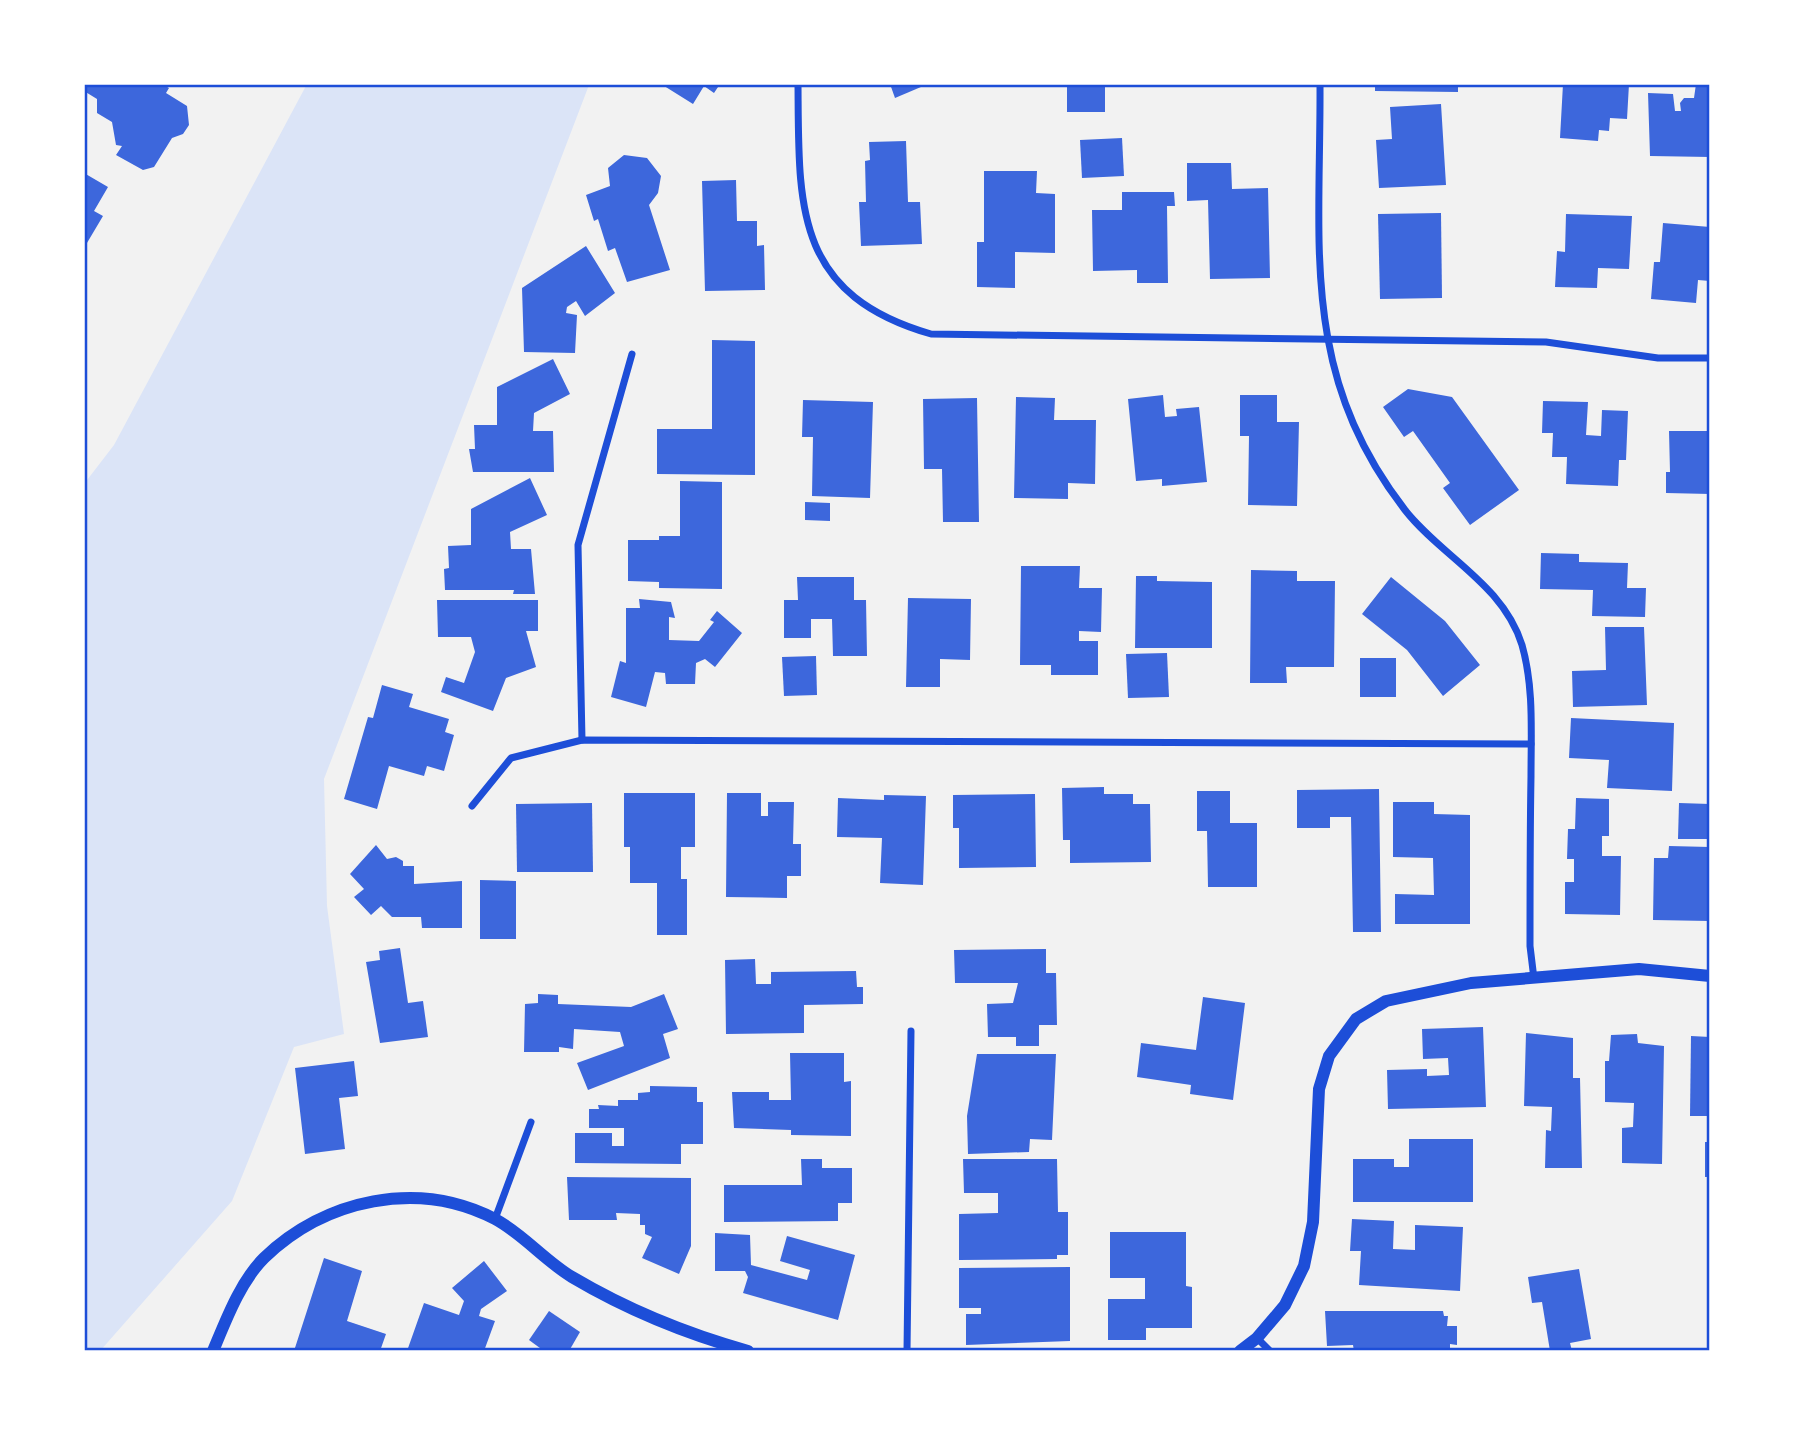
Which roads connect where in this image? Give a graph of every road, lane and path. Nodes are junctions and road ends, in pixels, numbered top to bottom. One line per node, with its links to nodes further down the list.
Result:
1 (798, 84): 3 (street)
2 (1320, 84): 3 (street)
3 (1327, 340): 5 (street); 7 (street)
4 (632, 354): 6 (street)
5 (1710, 358)
6 (582, 740): 7 (street); 8 (street)
7 (1531, 744): 10 (street)
8 (472, 806)
9 (1710, 976): 10 (street)
10 (1534, 978): 14 (street)
11 (911, 1031): 17 (street)
12 (531, 1122): 13 (street)
13 (495, 1219): 15 (street); 16 (street)
14 (1257, 1338): 18 (street); 19 (street)
15 (213, 1351)
16 (748, 1351)
17 (907, 1351)
18 (1240, 1351)
19 (1270, 1351)

